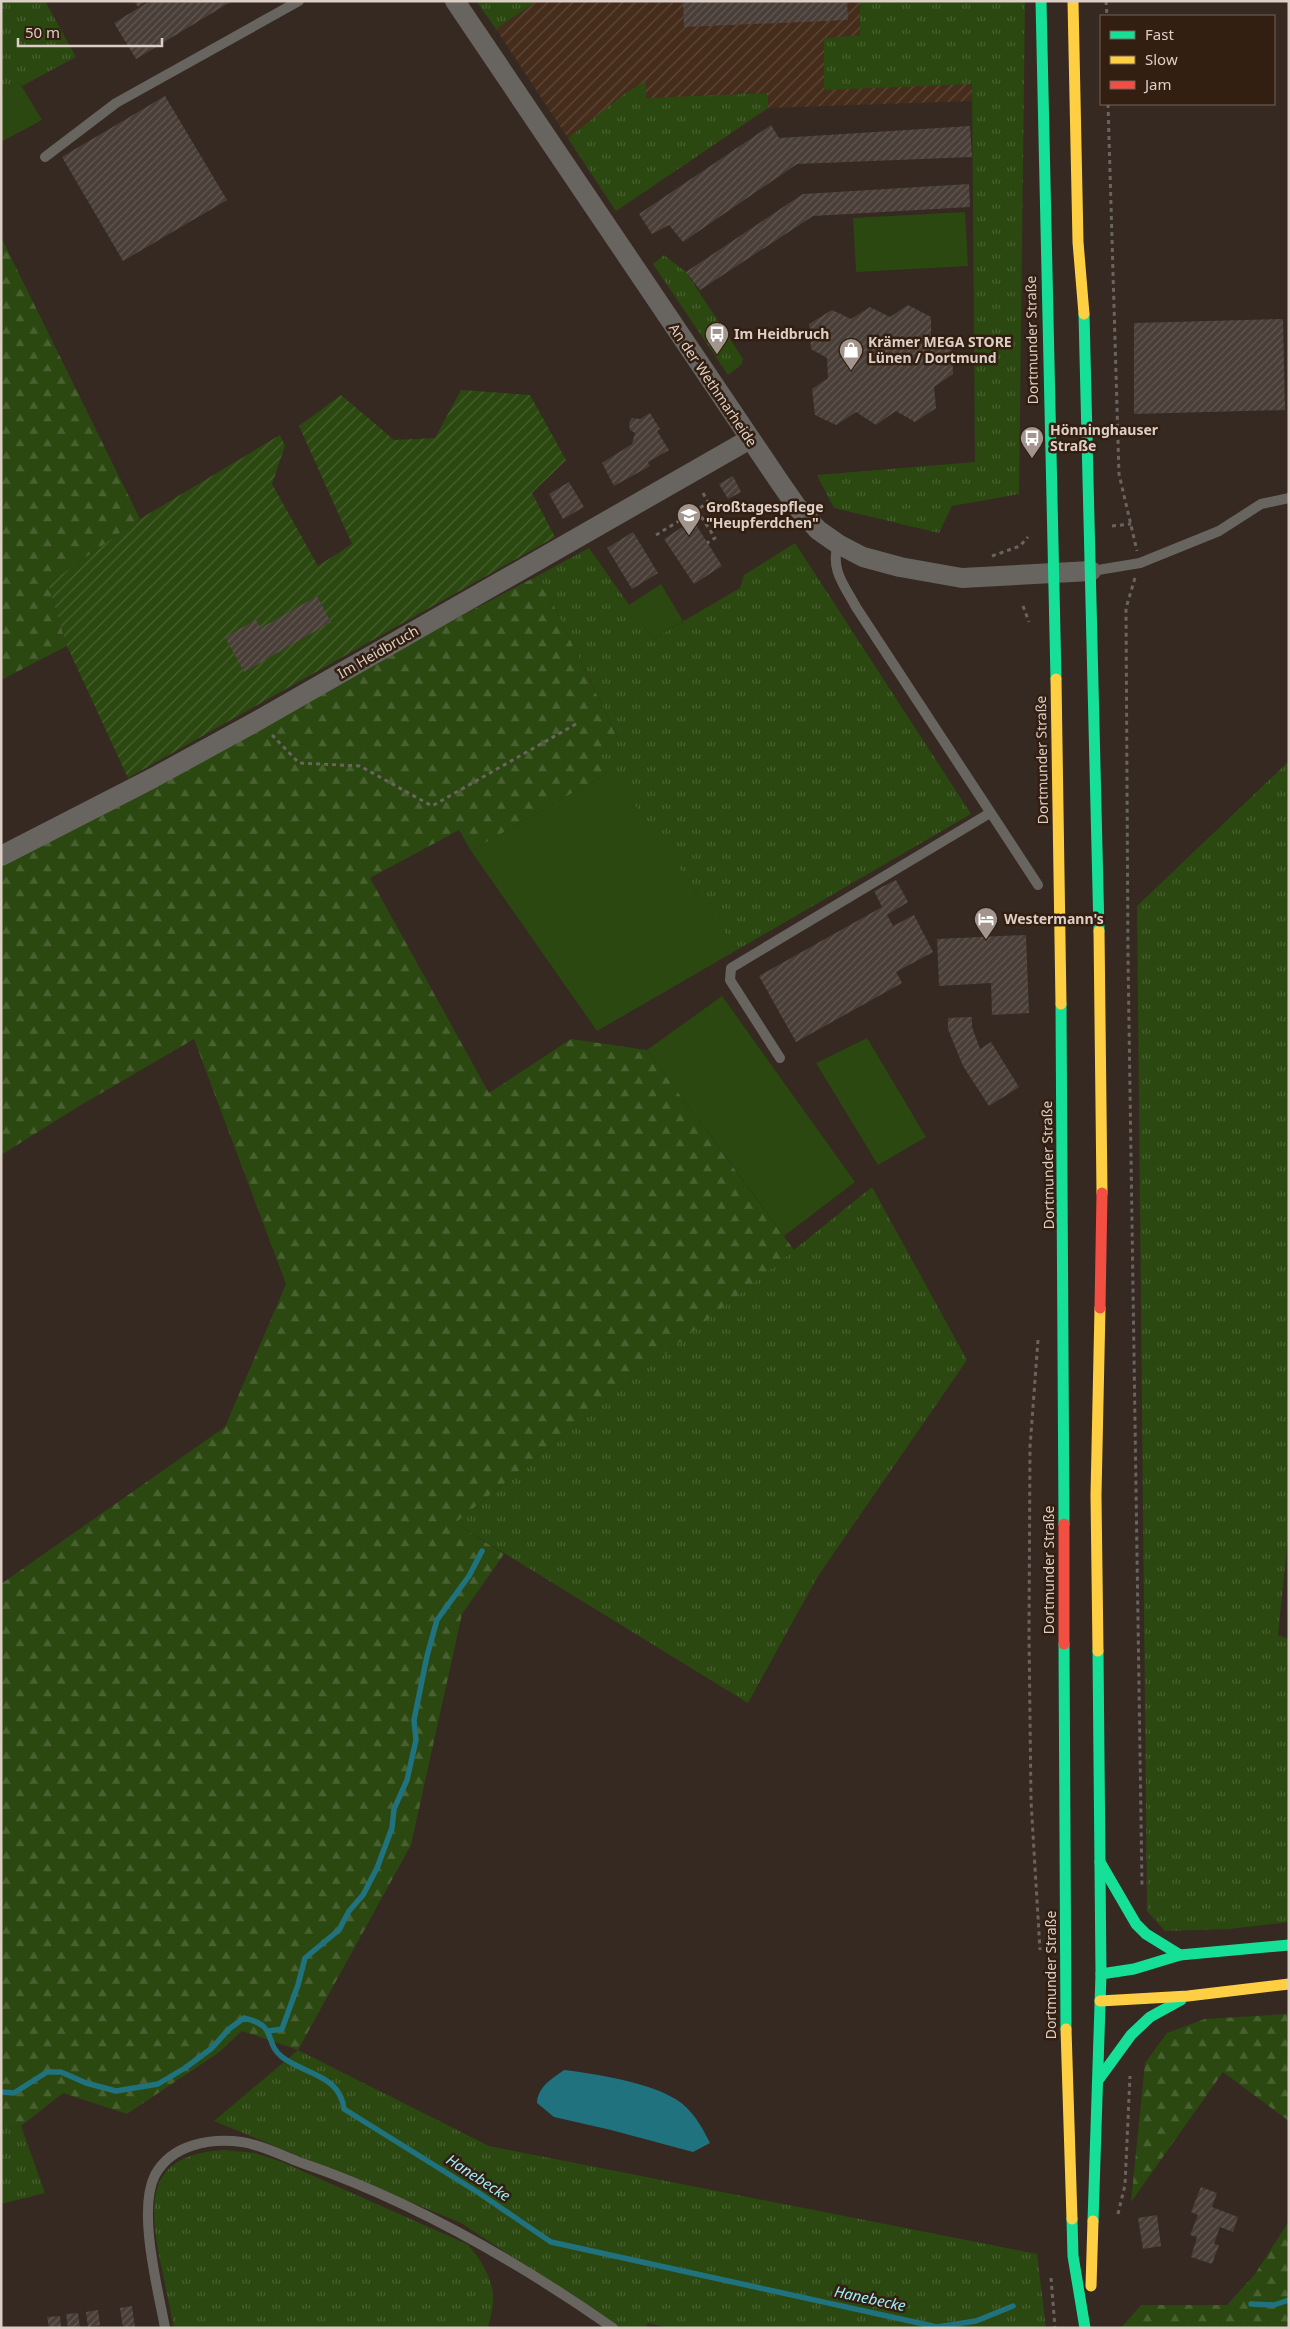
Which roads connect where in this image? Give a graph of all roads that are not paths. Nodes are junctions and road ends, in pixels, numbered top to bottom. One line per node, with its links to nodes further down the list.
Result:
1 (299, 1): 5 (lane)
2 (455, 1): 6 (street, An der Wethmarheide)
3 (1041, 1): 10 (main road, Dortmunder Straße)
4 (1073, 1): 9 (main road, Dortmunder Straße)
5 (45, 158)
6 (750, 439): 8 (street, An der Wethmarheide); 12 (street, Im Heidbruch)
7 (1289, 498): 9 (lane)
8 (838, 544): 10 (street, An der Wethmarheide); 11 (lane)
9 (1091, 571): 10 (street, An der Wethmarheide); 15 (main road, Dortmunder Straße)
10 (1052, 574): 18 (main road, Dortmunder Straße)
11 (990, 813): 13 (lane); 14 (lane)
12 (1, 856)
13 (1038, 885)
14 (780, 1058)
15 (1100, 1862): 17 (main road); 19 (main road, Dortmunder Straße)
16 (1289, 1945): 17 (main road)
17 (1180, 1955): 19 (main road)
18 (1066, 1962): 20 (main road); 23 (main road, Dortmunder Straße)
19 (1101, 1974): 20 (main road); 24 (main road, Dortmunder Straße)
20 (1079, 1983): 23 (main road)
21 (1289, 1984): 22 (main road)
22 (1188, 1996): 24 (main road); 25 (main road)
23 (1066, 1999): 28 (main road, Dortmunder Straße)
24 (1095, 1999): 25 (main road, Dortmunder Straße)
25 (1099, 2079): 28 (main road, Dortmunder Straße)
26 (165, 2328): 27 (lane)
27 (613, 2328)
28 (1086, 2328)

